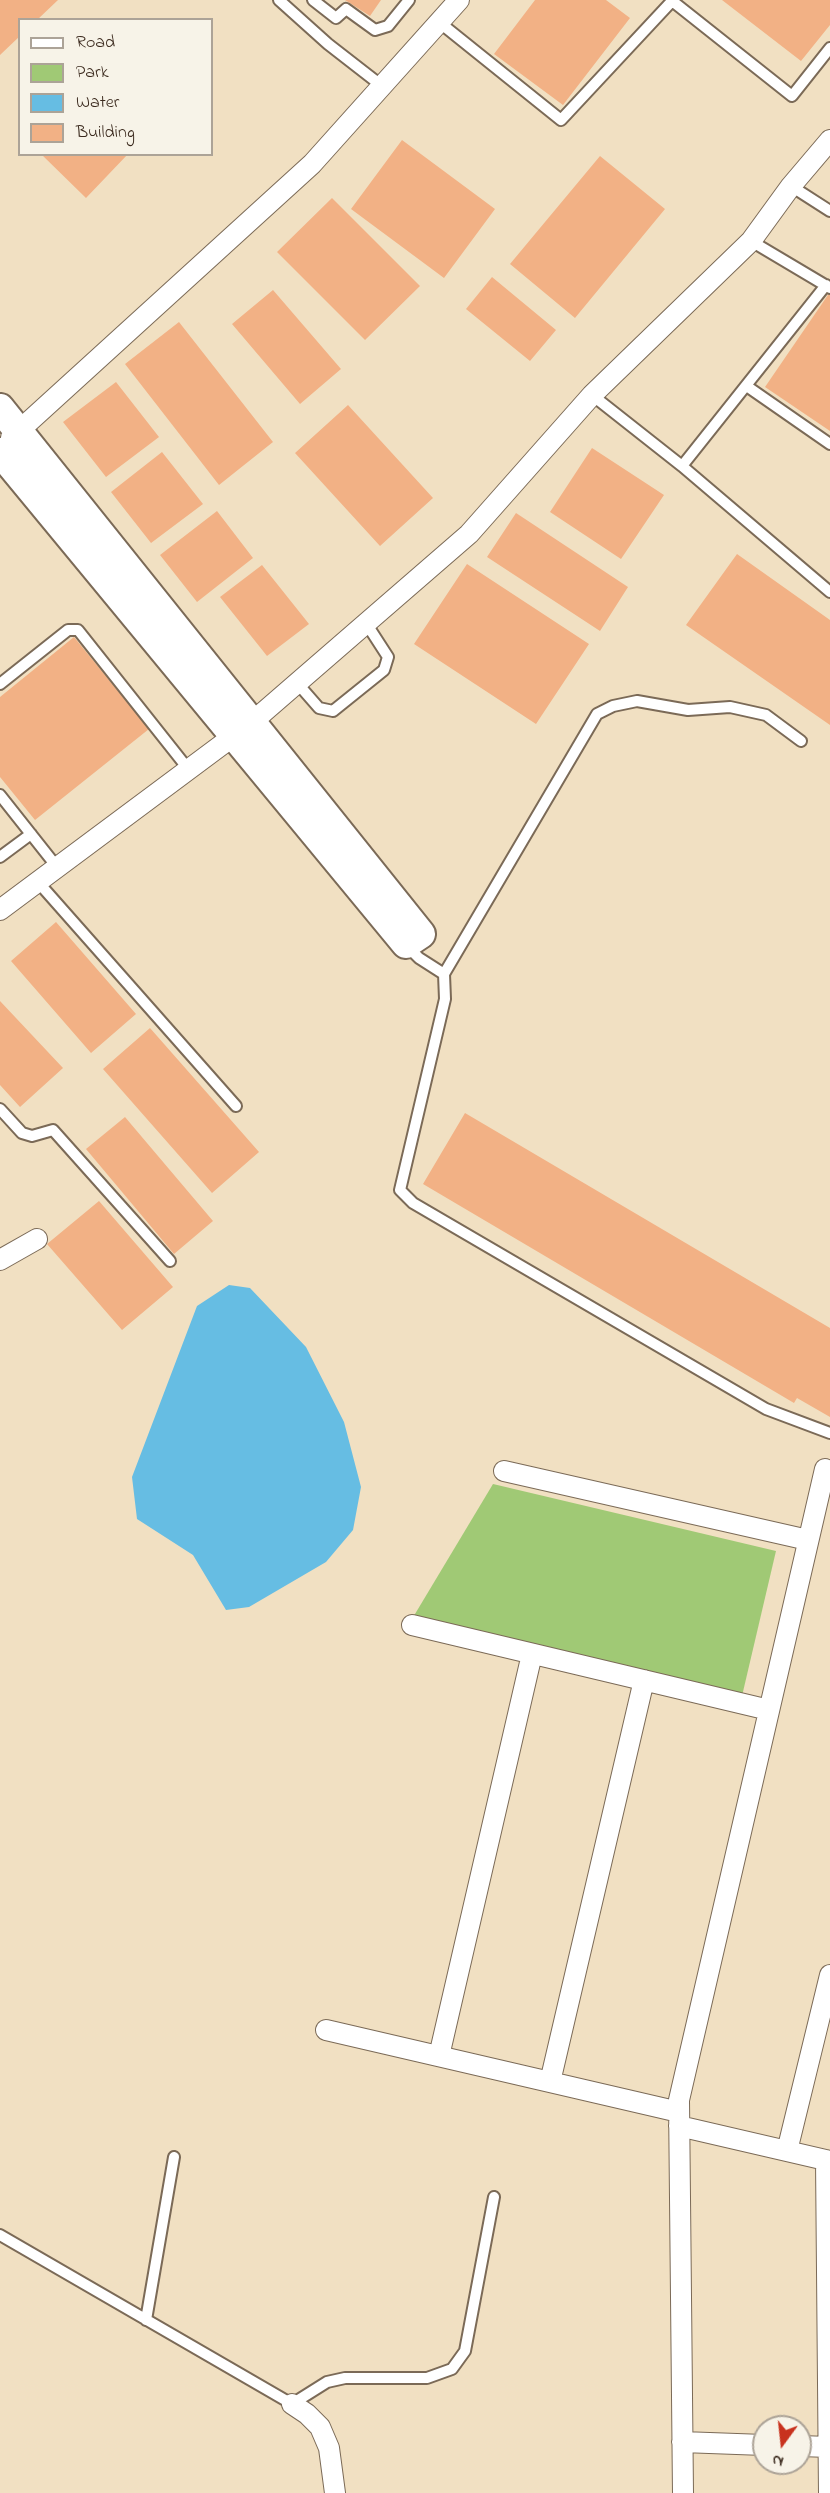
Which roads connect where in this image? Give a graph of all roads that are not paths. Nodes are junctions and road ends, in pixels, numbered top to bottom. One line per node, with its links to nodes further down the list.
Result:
1 (279, 0): 8 (lane)
2 (313, 0): 3 (lane)
3 (409, 0)
4 (459, 0): 6 (street)
5 (672, 0): 6 (lane); 7 (lane)
6 (439, 22): 8 (street)
7 (830, 48)
8 (382, 86): 17 (street)
9 (830, 140): 10 (street)
10 (791, 186): 11 (lane); 12 (street)
11 (830, 211)
12 (751, 241): 13 (lane); 15 (street)
13 (828, 287): 14 (lane)
14 (748, 387): 18 (lane); 19 (lane)
15 (592, 395): 19 (lane); 21 (street)
16 (0, 408): 17 (street)
17 (6, 444): 24 (street)
18 (830, 444)
19 (682, 466): 20 (lane)
20 (830, 592)
21 (366, 623): 23 (street); 23 (lane)
22 (0, 684): 26 (lane)
23 (298, 684): 24 (street)
24 (243, 730): 26 (street); 33 (street)
25 (801, 741): 34 (lane)
26 (189, 770): 30 (street)
27 (0, 795): 28 (lane)
28 (31, 834): 29 (lane); 30 (lane)
29 (0, 857)
30 (57, 867): 31 (street)
31 (38, 882): 32 (street); 35 (lane)
32 (0, 910)
33 (413, 939): 34 (lane)
34 (444, 975): 40 (lane)
35 (236, 1106)
36 (0, 1109): 39 (lane)
37 (37, 1239): 38 (street)
38 (0, 1260)
39 (170, 1261)
40 (830, 1433)
41 (825, 1468): 43 (street)
42 (504, 1471): 43 (street)
43 (808, 1540): 47 (street)
44 (412, 1625): 45 (street)
45 (532, 1654): 46 (street); 50 (street)
46 (644, 1680): 47 (street); 51 (street)
47 (769, 1710): 52 (street)
48 (830, 1975): 53 (street)
49 (326, 2030): 50 (street)
50 (439, 2056): 51 (street)
51 (550, 2082): 52 (street)
52 (679, 2119): 53 (street); 60 (street)
53 (787, 2151): 55 (street)
54 (174, 2157): 58 (lane)
55 (828, 2160): 63 (street)
56 (494, 2197): 59 (lane)
57 (0, 2235): 58 (lane)
58 (146, 2320): 59 (lane)
59 (292, 2404): 64 (street)
60 (682, 2442): 61 (street); 65 (street)
61 (752, 2445)
62 (812, 2446): 63 (street)
63 (829, 2446): 66 (street)
64 (335, 2493)
65 (683, 2493)
66 (829, 2493)

